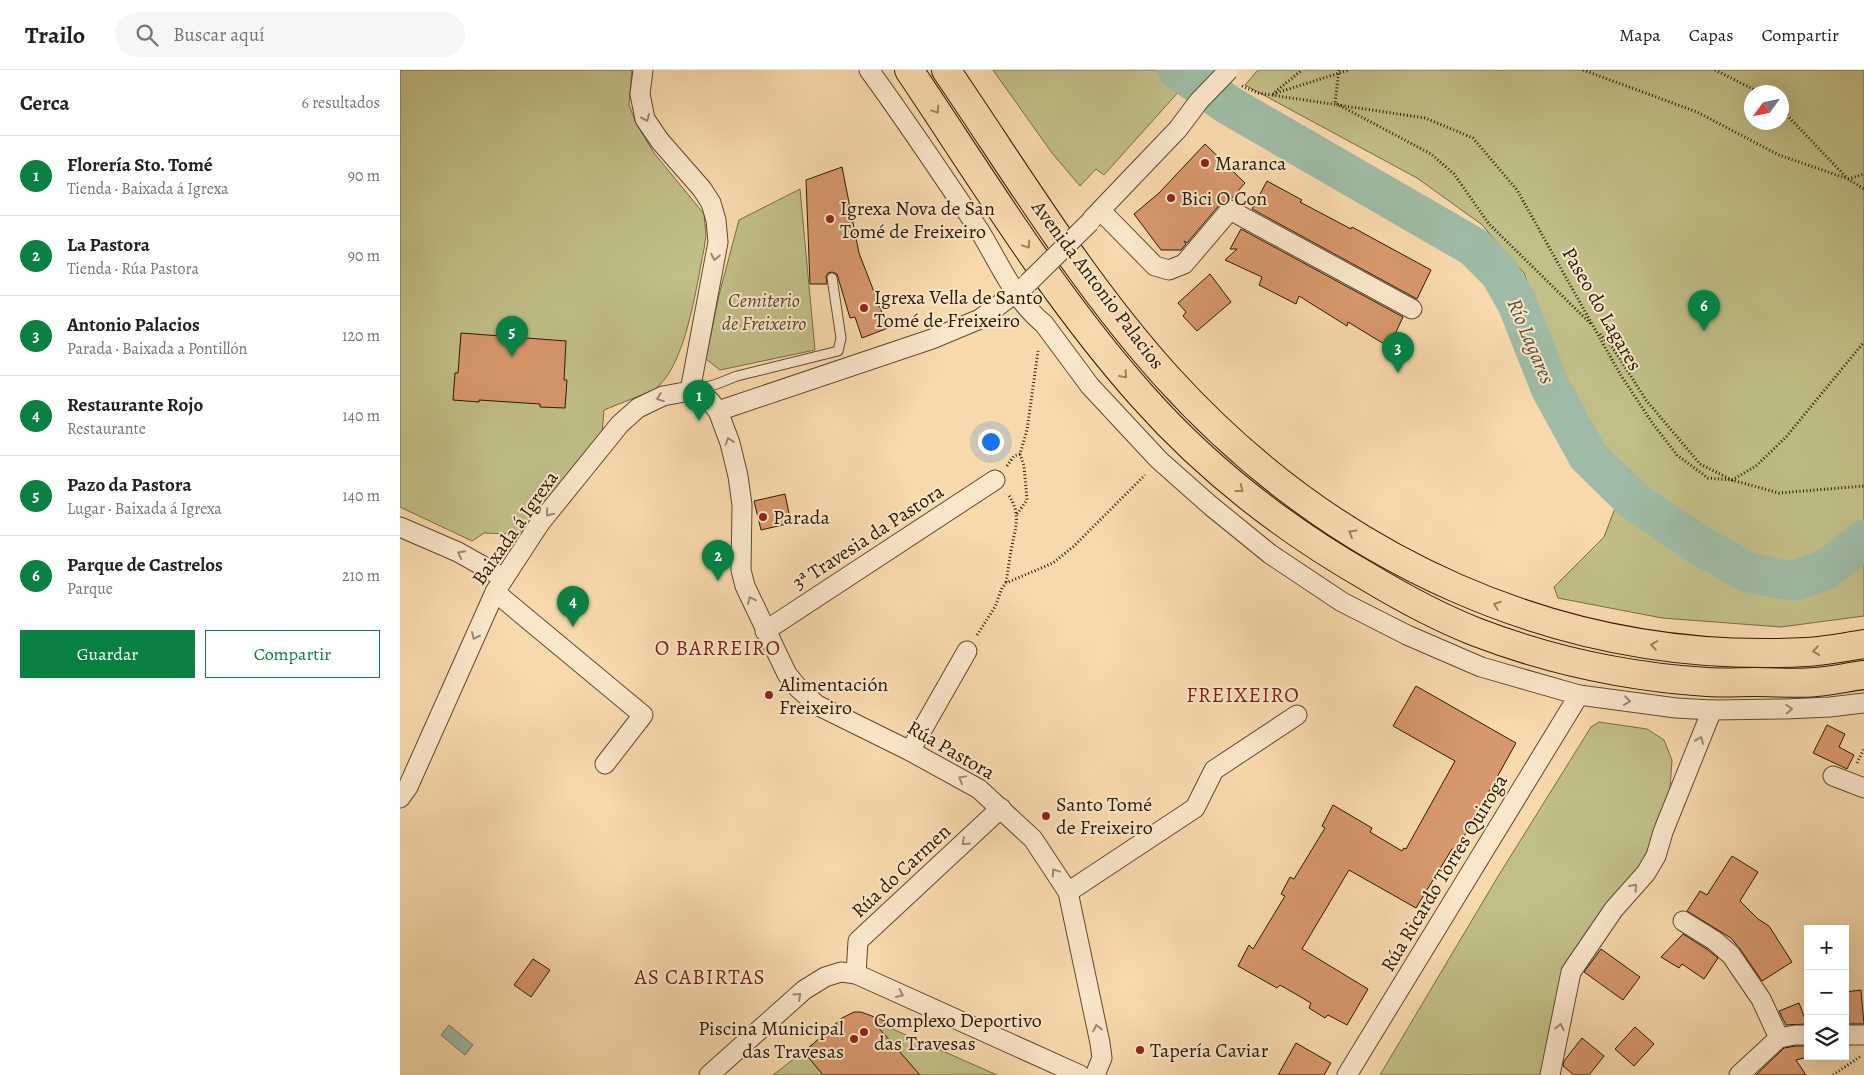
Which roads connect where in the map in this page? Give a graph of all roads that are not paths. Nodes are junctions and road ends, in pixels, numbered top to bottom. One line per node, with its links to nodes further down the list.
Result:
1 (642, 70): 12 (street, one-way to 12)
2 (869, 70): 10 (street)
3 (909, 70): 20 (main road, Avenida Antonio Palacios, one-way to 20)
4 (946, 70): 7 (main road, Avenida Antonio Palacios)
5 (968, 70): 7 (main road)
6 (1230, 70): 8 (street, bridge)
7 (996, 144): 18 (main road, Avenida Antonio Palacios, one-way to 7)
8 (1095, 216): 10 (street, bridge); 11 (street)
9 (832, 278): 12 (lane)
10 (1022, 288): 13 (street); 21 (street)
11 (1412, 309)
12 (690, 391): 13 (street); 16 (street, Baixada á Igrexa, one-way to 16)
13 (718, 411): 17 (street, Rúa Pastora, one-way to 13)
14 (1002, 480): 17 (street, 3ª Travesia da Pastora)
15 (400, 527): 16 (street, one-way to 15)
16 (500, 585): 26 (street); 29 (street, Baixada á Igrexa, one-way to 29)
17 (765, 631): 25 (street, Rúa Pastora)
18 (1864, 644)
19 (967, 651): 25 (street)
20 (1864, 675)
21 (1578, 695): 23 (street, one-way to 23); 41 (street, Rúa Ricardo Torres Quiroga)
22 (1864, 703): 23 (street, one-way to 22)
23 (1712, 710): 42 (street, one-way to 23)
24 (1297, 715): 31 (street)
25 (910, 751): 30 (street, Rúa Pastora, one-way to 25)
26 (605, 764)
27 (1833, 776): 28 (street)
28 (1864, 788)
29 (400, 798)
30 (1001, 808): 31 (street, Rúa Pastora, one-way to 30); 33 (street, Rúa do Carmen, one-way to 33)
31 (1068, 892): 40 (street, Rúa Pastora, one-way to 31)
32 (1683, 921): 37 (street)
33 (856, 974): 38 (street, one-way to 33); 39 (street, one-way to 39)
34 (1804, 1035): 37 (street)
35 (1849, 1035): 36 (street)
36 (1864, 1035)
37 (1779, 1038): 43 (street)
38 (709, 1075)
39 (1080, 1075)
40 (1095, 1075)
41 (1348, 1075)
42 (1550, 1075)
43 (1739, 1075)

